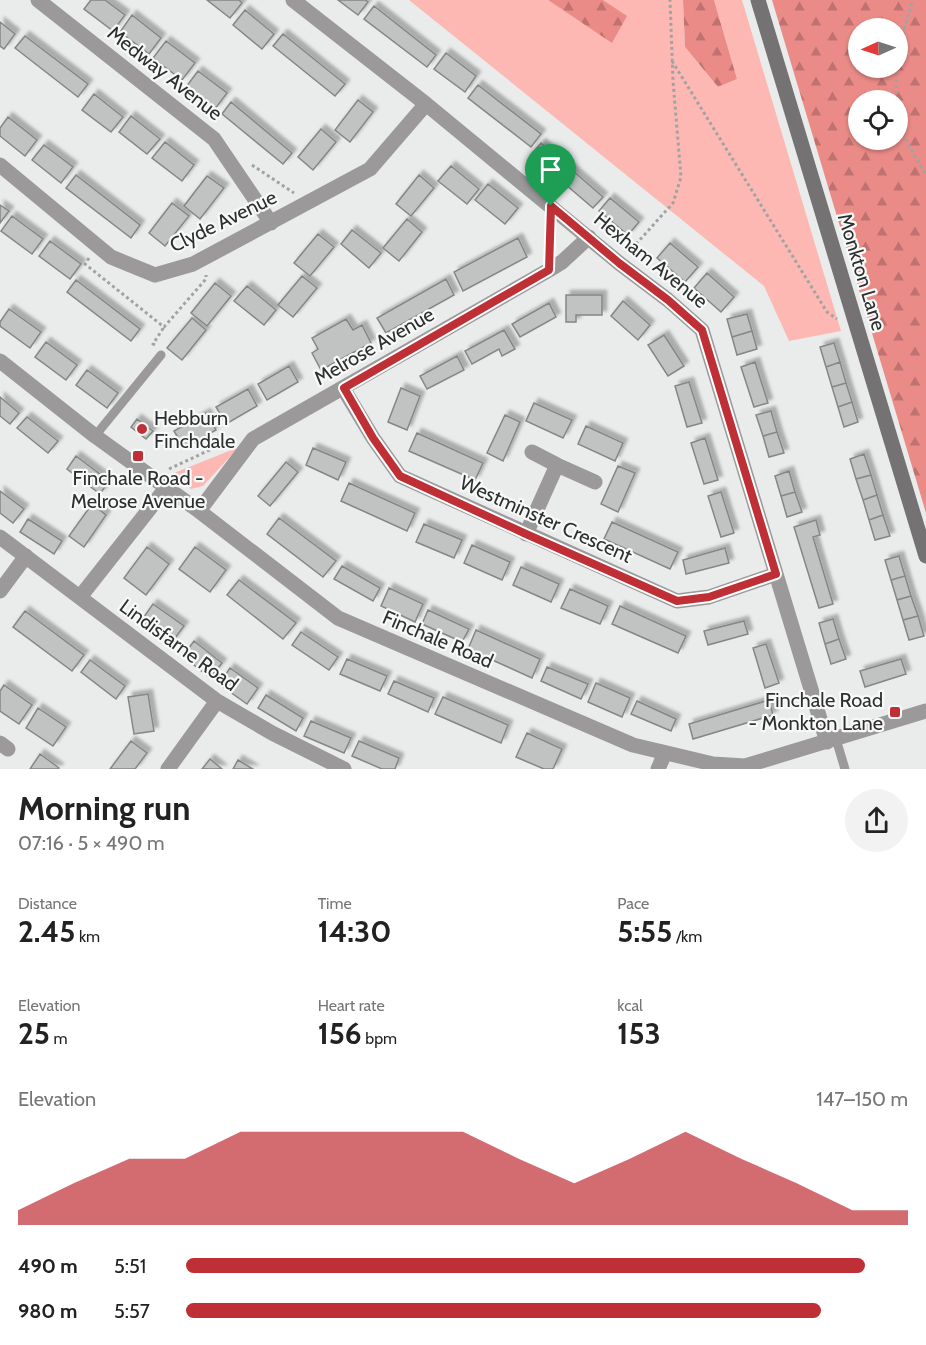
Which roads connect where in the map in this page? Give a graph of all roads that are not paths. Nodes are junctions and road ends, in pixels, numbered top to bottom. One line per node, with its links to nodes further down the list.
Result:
1 (38, 0): 6 (street, Medway Avenue)
2 (293, 0): 4 (street, Hexham Avenue)
3 (758, 0): 20 (street, Monkton Lane)
4 (426, 104): 6 (street, Clyde Avenue); 7 (street, Hexham Avenue)
5 (0, 165): 6 (street, Clyde Avenue)
6 (271, 223)
7 (589, 237): 10 (street, Melrose Avenue); 21 (street, Hexham Avenue)
8 (161, 355): 11 (lane)
9 (0, 361): 11 (street, Finchale Road)
10 (344, 388): 16 (street, Melrose Avenue); 17 (street, Westminster Crescent)
11 (95, 436): 15 (street, Finchale Road)
12 (532, 452): 13 (street)
13 (557, 465): 14 (street); 17 (street)
14 (595, 482)
15 (166, 488): 16 (street, Finchale Road); 23 (street)
16 (200, 511): 27 (street, Finchale Road)
17 (526, 534): 21 (street, Westminster Crescent)
18 (0, 537): 19 (street, Lindisfarne Road)
19 (26, 555): 22 (street); 23 (street, Lindisfarne Road)
20 (926, 556)
21 (776, 574): 26 (street, Hexham Avenue)
22 (0, 591)
23 (80, 597): 24 (street, Lindisfarne Road)
24 (217, 700): 29 (street); 30 (street, Lindisfarne Road)
25 (926, 711): 26 (street, Finchale Road)
26 (831, 740): 28 (street, Finchale Road); 32 (lane)
27 (665, 753): 28 (street, Finchale Road); 31 (street)
28 (746, 768)
29 (168, 769)
30 (344, 769)
31 (658, 769)
32 (845, 769)

